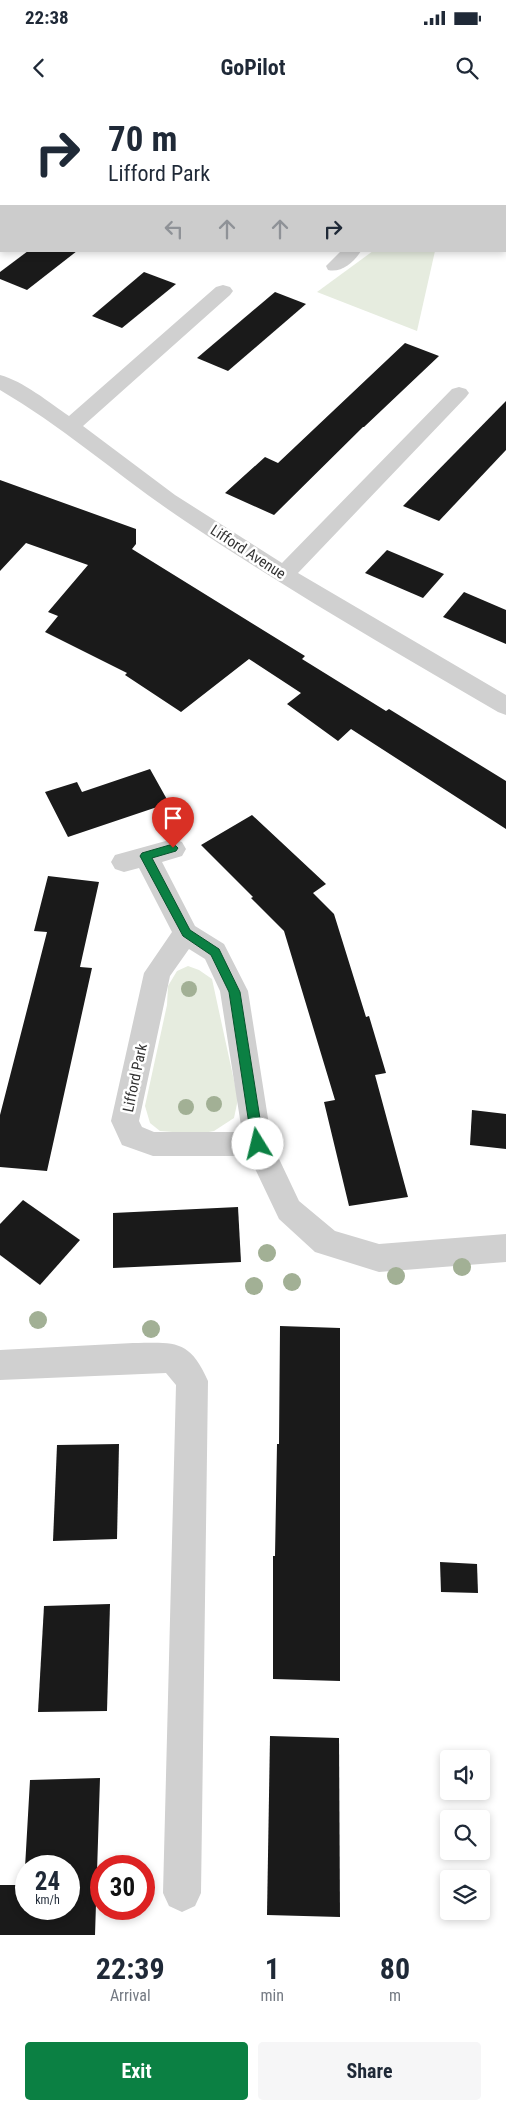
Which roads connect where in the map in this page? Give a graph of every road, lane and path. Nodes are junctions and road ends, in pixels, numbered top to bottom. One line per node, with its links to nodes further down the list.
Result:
1 (351, 252): 2 (street)
2 (335, 266)
3 (223, 290): 6 (street)
4 (0, 381): 6 (street, Lifford Avenue)
5 (459, 393): 7 (street)
6 (71, 426): 7 (street, Lifford Avenue)
7 (283, 575): 8 (street, Lifford Avenue)
8 (506, 706)
9 (173, 848): 10 (street)
10 (186, 933): 11 (street); 11 (street, Lifford Park)
11 (258, 1144): 12 (street)
12 (506, 1248)
13 (0, 1365): 14 (street)
14 (182, 1893)

